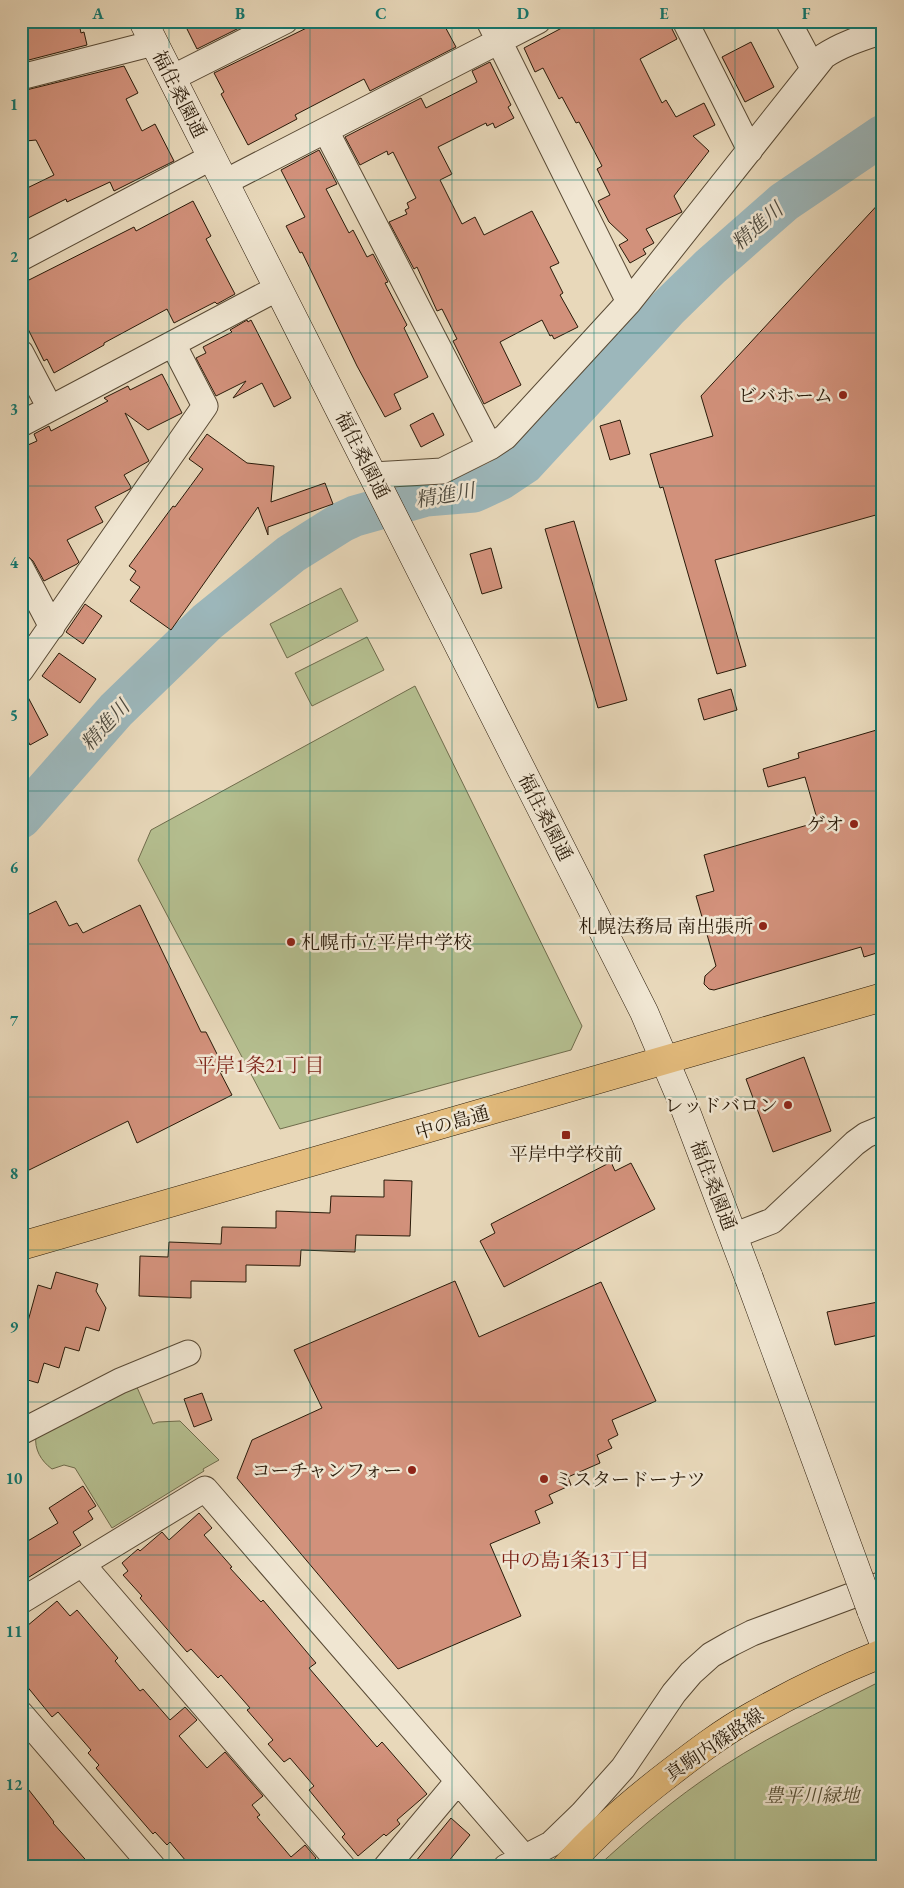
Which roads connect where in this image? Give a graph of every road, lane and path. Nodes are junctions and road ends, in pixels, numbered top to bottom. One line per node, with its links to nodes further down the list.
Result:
1 (285, 21): 10 (street)
2 (538, 21): 7 (street)
3 (685, 21): 12 (street)
4 (788, 21): 8 (street)
5 (883, 31): 8 (street)
6 (149, 32): 9 (street); 10 (street, 福住桑園通)
7 (494, 32): 11 (street); 17 (street)
8 (813, 68): 12 (street)
9 (21, 77)
10 (172, 78): 13 (street, 福住桑園通)
11 (326, 131): 14 (street); 22 (street)
12 (750, 150): 17 (street)
13 (212, 157): 14 (street, 福住桑園通); 15 (street)
14 (225, 182): 16 (street, 福住桑園通)
15 (21, 258)
16 (278, 288): 18 (street); 23 (street, 福住桑園通)
17 (629, 302): 22 (street)
18 (173, 344): 20 (street); 25 (street)
19 (21, 353): 20 (street)
20 (50, 408): 21 (street)
21 (21, 424)
22 (490, 447): 23 (street)
23 (383, 496): 28 (street, 福住桑園通)
24 (21, 568): 25 (street)
25 (52, 627): 26 (street)
26 (21, 670)
27 (883, 997): 28 (main road, 中の島通)
28 (665, 1060): 30 (street, 福住桑園通); 31 (main road, 中の島通)
29 (883, 1128): 30 (street)
30 (733, 1236): 37 (street, 福住桑園通, bridge)
31 (21, 1246)
32 (188, 1353): 33 (street)
33 (21, 1432)
34 (82, 1564): 36 (street); 40 (street); 43 (street)
35 (883, 1584): 41 (street)
36 (21, 1601)
37 (883, 1641)
38 (883, 1652): 45 (main road, 真駒内篠路線)
39 (21, 1714): 42 (street)
40 (458, 1781): 41 (street); 44 (street)
41 (515, 1862)
42 (153, 1867)
43 (343, 1867)
44 (386, 1867)
45 (566, 1867)

